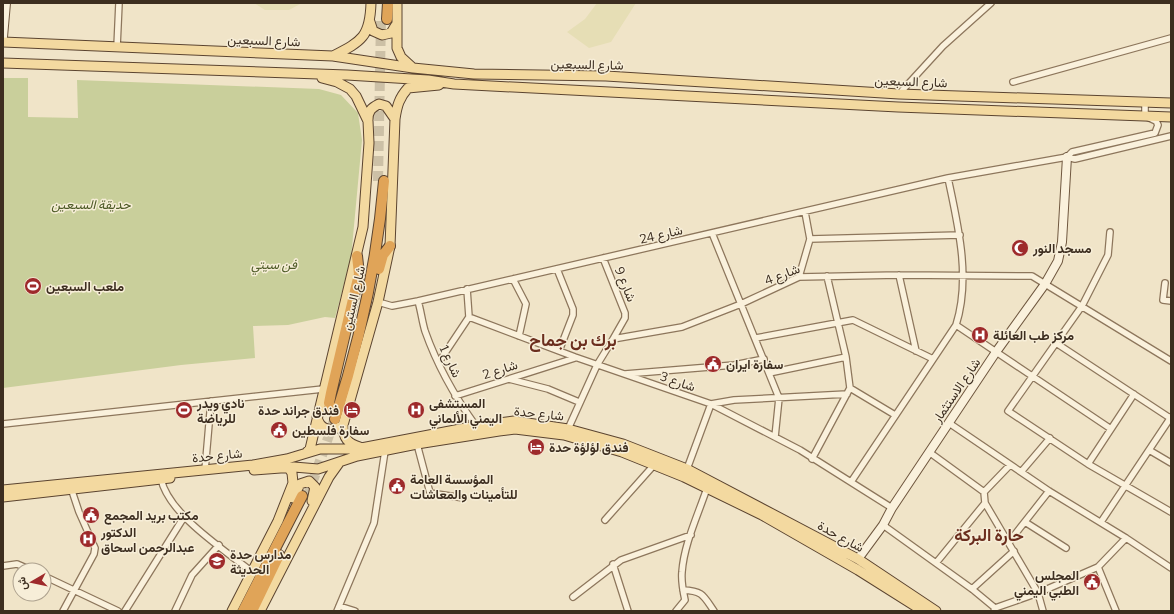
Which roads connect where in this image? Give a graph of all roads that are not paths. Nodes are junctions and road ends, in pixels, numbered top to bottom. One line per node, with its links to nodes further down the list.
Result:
1 (6, 3): 10 (street)
2 (118, 3): 13 (street)
3 (371, 3): 9 (main road)
4 (382, 3): 8 (highway)
5 (388, 3): 8 (highway)
6 (397, 3): 8 (main road)
7 (991, 3): 24 (street)
8 (388, 21): 9 (main road); 16 (main road)
9 (370, 22): 14 (main road)
10 (3, 37)
11 (1171, 38): 20 (street)
12 (3, 42): 13 (main road, شارع السبعين)
13 (117, 47): 14 (main road, شارع السبعين)
14 (333, 56): 16 (main road, شارع السبعين)
15 (3, 63): 17 (main road, شارع السبعين)
16 (413, 68): 18 (main road, شارع السبعين)
17 (299, 73): 21 (main road, شارع السبعين); 30 (main road)
18 (580, 75): 19 (main road, شارع السبعين); 22 (main road)
19 (606, 76): 23 (main road); 24 (main road, شارع السبعين)
20 (1013, 82)
21 (454, 84): 22 (main road, شارع السبعين); 29 (main road)
22 (580, 89): 23 (main road, شارع السبعين)
23 (605, 90): 27 (main road, شارع السبعين)
24 (899, 94): 25 (main road, شارع السبعين)
25 (1145, 102): 26 (main road, شارع السبعين); 27 (street)
26 (1171, 103)
27 (1144, 116): 28 (main road, شارع السبعين); 32 (street)
28 (1171, 117)
29 (395, 118): 30 (main road); 42 (main road)
30 (368, 122): 43 (main road)
31 (1171, 136): 33 (street)
32 (1103, 145): 33 (street); 34 (street)
33 (1104, 153): 34 (street)
34 (1067, 158): 35 (street, شارع 24); 52 (street, شارع الاستثمار)
35 (948, 178): 37 (street, شارع 24); 40 (street)
36 (381, 181): 90 (highway, شارع الستين)
37 (805, 212): 39 (street, شارع 24); 41 (street)
38 (1110, 232): 58 (street)
39 (712, 233): 44 (street, شارع 24); 57 (street)
40 (960, 235): 41 (street); 47 (street)
41 (810, 239): 49 (street)
42 (390, 246): 56 (main road); 90 (highway)
43 (357, 256): 80 (main road); 90 (highway)
44 (603, 258): 45 (street, شارع 24); 64 (street, شارع 9)
45 (556, 269): 50 (street, شارع 24); 66 (street)
46 (899, 275): 47 (street, شارع 4); 48 (street, شارع 4); 67 (street)
47 (962, 275): 52 (street, شارع 4); 61 (street)
48 (827, 276): 49 (street, شارع 4); 60 (street)
49 (798, 277): 57 (street, شارع 4)
50 (513, 279): 53 (street, شارع 24); 62 (street)
51 (1165, 283): 55 (street)
52 (1045, 284): 58 (street, شارع 4); 68 (street, شارع الاستثمار)
53 (467, 288): 54 (street, شارع 24); 59 (street)
54 (418, 301): 56 (street, شارع 24); 73 (street, شارع 1)
55 (1171, 301)
56 (378, 302): 90 (main road)
57 (741, 304): 63 (street); 64 (street, شارع 4)
58 (1082, 306): 65 (street); 74 (street, شارع 4)
59 (469, 317): 62 (street, شارع 3); 73 (street)
60 (838, 322): 63 (street); 67 (street); 69 (street)
61 (956, 325): 68 (street); 72 (street)
62 (519, 336): 66 (street, شارع 3)
63 (756, 338): 71 (street)
64 (613, 339): 75 (street)
65 (1056, 343): 78 (street); 82 (street)
66 (559, 351): 70 (street, شارع 3)
67 (916, 351): 72 (street)
68 (996, 352): 78 (street); 92 (street, شارع الاستثمار)
69 (846, 357): 76 (street); 81 (street)
70 (575, 358): 75 (street, شارع 3); 79 (street, شارع 2)
71 (764, 359): 76 (street); 77 (street)
72 (933, 359): 88 (street)
73 (439, 362): 83 (street, شارع 1)
74 (1171, 362)
75 (597, 365): 77 (street, شارع 3); 86 (street)
76 (769, 373): 84 (street)
77 (623, 374): 87 (street, شارع 3)
78 (1032, 376): 97 (street); 99 (street)
79 (507, 378): 83 (street, شارع 2); 86 (street)
80 (323, 389): 85 (street); 89 (main road)
81 (848, 391): 84 (street); 88 (street); 106 (street)
82 (1134, 394): 91 (street); 97 (street)
83 (455, 396): 94 (street, شارع 1)
84 (779, 398): 87 (street); 98 (street)
85 (211, 401): 93 (street); 114 (street)
86 (579, 402): 96 (street)
87 (711, 404): 98 (street, شارع 3); 113 (street)
88 (895, 414): 117 (street)
89 (317, 417): 90 (main road); 104 (main road)
90 (335, 417): 101 (main road)
91 (1171, 418): 102 (street)
92 (949, 423): 105 (street, شارع الاستثمار); 111 (street)
93 (3, 424)
94 (476, 426): 95 (main road, شارع حدة); 101 (main road, شارع حدة)
95 (498, 427): 96 (main road, شارع حدة); 100 (main road, شارع حدة); 110 (main road, شارع حدة)
96 (568, 429): 113 (main road, شارع حدة)
97 (1111, 429): 109 (street)
98 (775, 437): 106 (street, شارع 3)
99 (1050, 438): 109 (street); 115 (street)
100 (417, 444): 103 (main road, شارع حدة); 125 (street)
101 (361, 448): 104 (main road, شارع حدة)
102 (1149, 450): 108 (street); 118 (street)
103 (384, 451): 107 (main road, شارع حدة); 154 (street)
104 (307, 452): 114 (main road, شارع حدة)
105 (929, 452): 122 (street); 127 (street, شارع الاستثمار)
106 (812, 459): 117 (street, شارع 3)
107 (340, 462): 112 (main road, شارع حدة); 128 (main road)
108 (1171, 463)
109 (1088, 464): 118 (street)
110 (654, 465): 119 (main road, شارع حدة); 131 (street)
111 (1010, 465): 115 (street); 122 (street)
112 (288, 467): 116 (main road, شارع حدة); 132 (main road)
113 (687, 469): 142 (main road, شارع حدة)
114 (205, 470): 120 (main road, شارع حدة)
115 (1021, 472): 123 (street)
116 (161, 479): 121 (main road, شارع حدة); 130 (street)
117 (851, 482): 127 (street, شارع 3)
118 (1124, 486): 129 (street); 134 (street)
119 (708, 488): 136 (street); 168 (main road, شارع حدة)
120 (3, 490)
121 (72, 491): 124 (main road, شارع حدة); 150 (street)
122 (984, 492): 126 (street)
123 (1048, 492): 133 (street); 134 (street)
124 (3, 497)
125 (464, 498)
126 (985, 503): 138 (street); 143 (street)
127 (892, 508): 135 (street, شارع الاستثمار)
128 (310, 512): 132 (main road); 163 (main road)
129 (1171, 512)
130 (184, 517): 139 (street); 158 (street)
131 (605, 520)
132 (278, 521): 147 (main road)
133 (1025, 522): 138 (street); 140 (street)
134 (1101, 522): 137 (street)
135 (882, 526): 142 (street, شارع الاستثمار); 143 (street)
136 (691, 535): 144 (street); 151 (street)
137 (1126, 538): 145 (street); 146 (street)
138 (1009, 542): 141 (street)
139 (219, 545): 147 (street); 159 (street)
140 (1066, 548)
141 (1014, 551): 149 (street); 152 (street)
142 (858, 559): 169 (main road, شارع حدة)
143 (936, 563): 149 (street)
144 (613, 564): 153 (street); 165 (street)
145 (1098, 567): 152 (street); 171 (street)
146 (1171, 568)
147 (252, 572): 160 (main road)
148 (52, 580): 150 (street)
149 (972, 589): 155 (street)
150 (74, 590): 156 (street); 157 (street)
151 (683, 590): 166 (street); 167 (street)
152 (1038, 593): 155 (street); 170 (street)
153 (573, 597)
154 (338, 609): 164 (street)
155 (994, 610)
156 (63, 611)
157 (118, 611)
158 (125, 611)
159 (174, 611)
160 (232, 611)
161 (243, 611): 162 (highway)
162 (252, 611)
163 (260, 611)
164 (356, 611)
165 (628, 611)
166 (676, 611)
167 (714, 611)
168 (923, 611)
169 (936, 611)
170 (1044, 611)
171 (1116, 611)

